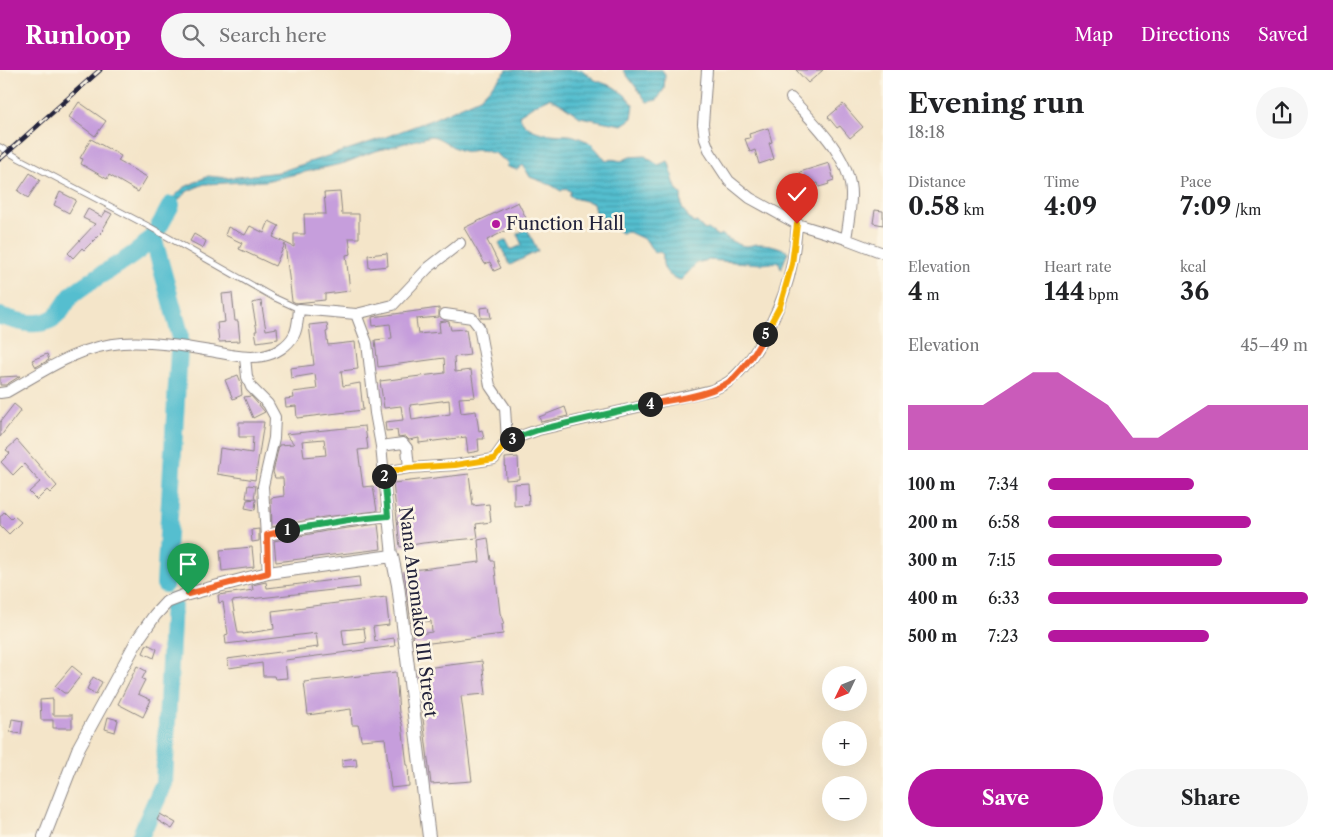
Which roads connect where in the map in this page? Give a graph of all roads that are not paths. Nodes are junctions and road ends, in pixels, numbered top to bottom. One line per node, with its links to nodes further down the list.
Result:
1 (707, 70): 4 (street)
2 (791, 98): 5 (street)
3 (0, 147): 8 (lane)
4 (797, 224): 5 (street); 14 (street)
5 (846, 238): 7 (street)
6 (460, 243): 9 (street)
7 (883, 253)
8 (299, 309): 9 (street); 11 (street)
9 (356, 314): 15 (street, Nana Anomako III Street)
10 (445, 314): 14 (street)
11 (245, 357): 12 (street); 19 (street)
12 (4, 393): 13 (street)
13 (0, 404)
14 (507, 441): 16 (street)
15 (381, 446): 16 (street); 17 (street, Nana Anomako III Street)
16 (409, 468): 17 (street)
17 (384, 472): 18 (street, Nana Anomako III Street)
18 (388, 516): 19 (street); 20 (street, Nana Anomako III Street)
19 (267, 535): 21 (street)
20 (392, 556): 21 (street); 23 (street, Nana Anomako III Street)
21 (268, 573): 22 (street)
22 (44, 837)
23 (429, 837)

